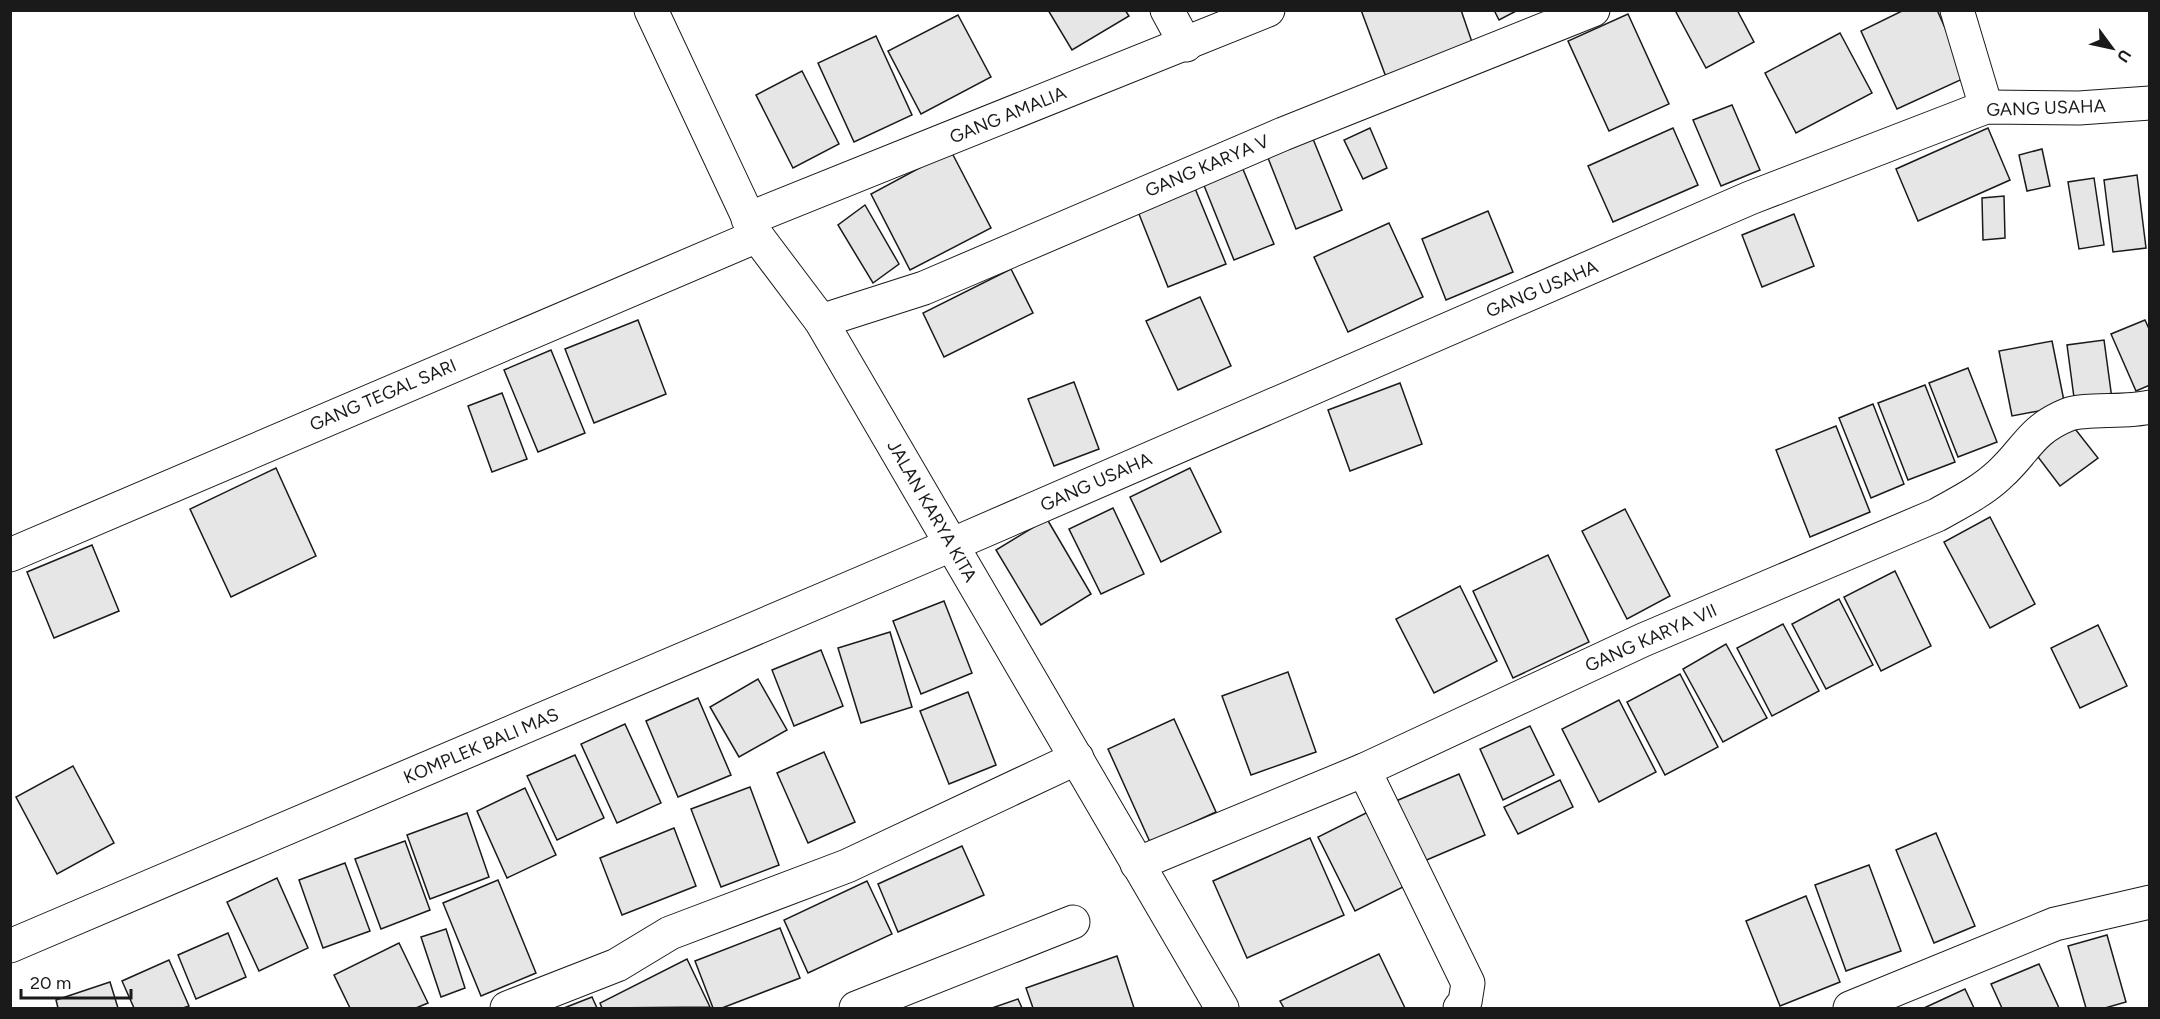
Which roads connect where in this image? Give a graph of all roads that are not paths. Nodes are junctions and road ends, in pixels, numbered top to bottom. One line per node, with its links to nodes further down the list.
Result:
1 (651, 10): 9 (street, JALAN KARYA KITA)
2 (1167, 10): 6 (street)
3 (1268, 10): 6 (street, GANG AMALIA)
4 (1593, 10): 10 (street, GANG KARYA V)
5 (1957, 10): 8 (street)
6 (1186, 45): 9 (street, GANG AMALIA)
7 (2150, 103): 8 (street, GANG USAHA)
8 (1986, 107): 12 (street, GANG USAHA)
9 (752, 228): 10 (street, JALAN KARYA KITA); 13 (street, GANG TEGAL SARI)
10 (821, 321): 12 (street, JALAN KARYA KITA)
11 (2150, 407): 15 (street, GANG KARYA VII)
12 (951, 545): 14 (street, JALAN KARYA KITA); 19 (street, KOMPLEK BALI MAS)
13 (10, 555)
14 (1077, 758): 16 (street, JALAN KARYA KITA); 20 (street)
15 (1364, 770): 16 (street, GANG KARYA VII); 23 (street)
16 (1137, 864): 22 (street, JALAN KARYA KITA)
17 (2150, 902): 24 (street)
18 (1073, 922): 21 (street)
19 (10, 946)
20 (507, 1008)
21 (856, 1008)
22 (1221, 1008)
23 (1460, 1008)
24 (1850, 1008)

